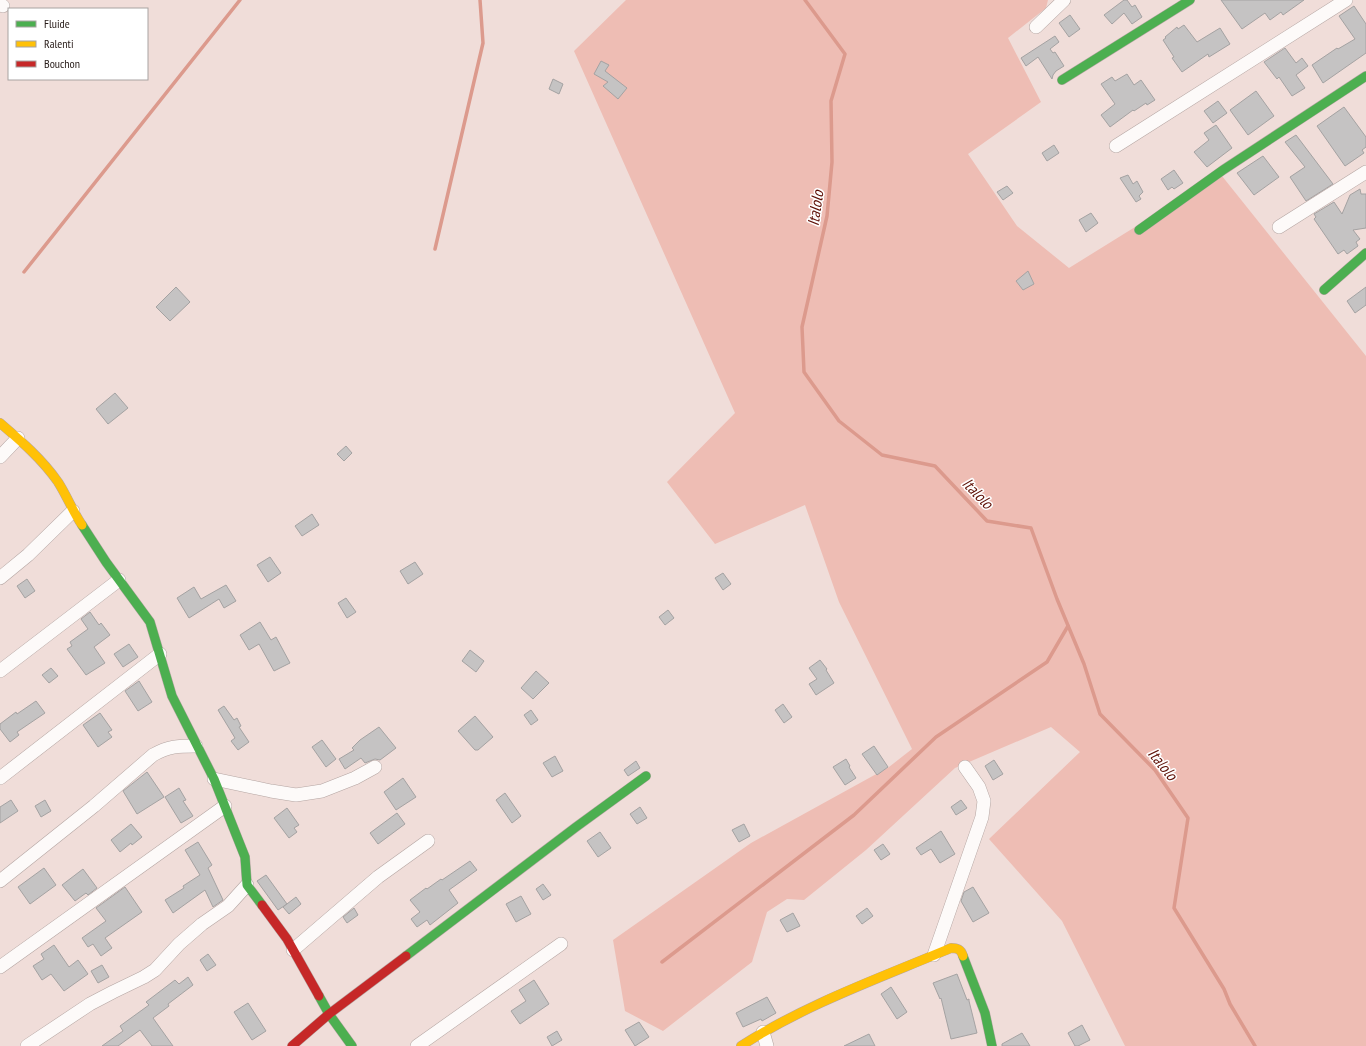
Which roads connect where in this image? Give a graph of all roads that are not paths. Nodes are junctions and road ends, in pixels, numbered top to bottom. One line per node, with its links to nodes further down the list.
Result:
1 (1064, 0): 4 (street)
2 (1190, 0): 6 (street)
3 (1346, 0): 7 (street)
4 (1036, 27)
5 (1366, 76): 10 (street)
6 (1062, 80)
7 (1116, 146)
8 (1366, 172): 9 (street)
9 (1279, 227)
10 (1139, 230)
11 (1366, 253): 12 (street)
12 (1324, 290)
13 (0, 423): 14 (street)
14 (18, 438): 15 (street); 16 (street)
15 (0, 457)
16 (73, 511): 17 (street); 18 (street)
17 (0, 578)
18 (119, 580): 19 (street); 20 (street)
19 (160, 654): 21 (street); 25 (street)
20 (0, 671)
21 (196, 746): 26 (street); 29 (street)
22 (375, 767): 26 (street)
23 (965, 768): 33 (street)
24 (646, 776): 35 (street)
25 (0, 778)
26 (214, 779): 27 (street)
27 (225, 806): 30 (street); 34 (street)
28 (428, 841): 32 (street)
29 (0, 881)
30 (247, 885): 32 (street); 37 (street)
31 (561, 944): 40 (street)
32 (293, 950): 35 (street)
33 (934, 955): 36 (street); 43 (street)
34 (0, 967)
35 (329, 1014): 38 (street); 39 (street)
36 (763, 1032): 41 (street); 42 (street)
37 (27, 1046)
38 (292, 1046)
39 (352, 1046)
40 (417, 1046)
41 (741, 1046)
42 (767, 1046)
43 (992, 1046)

